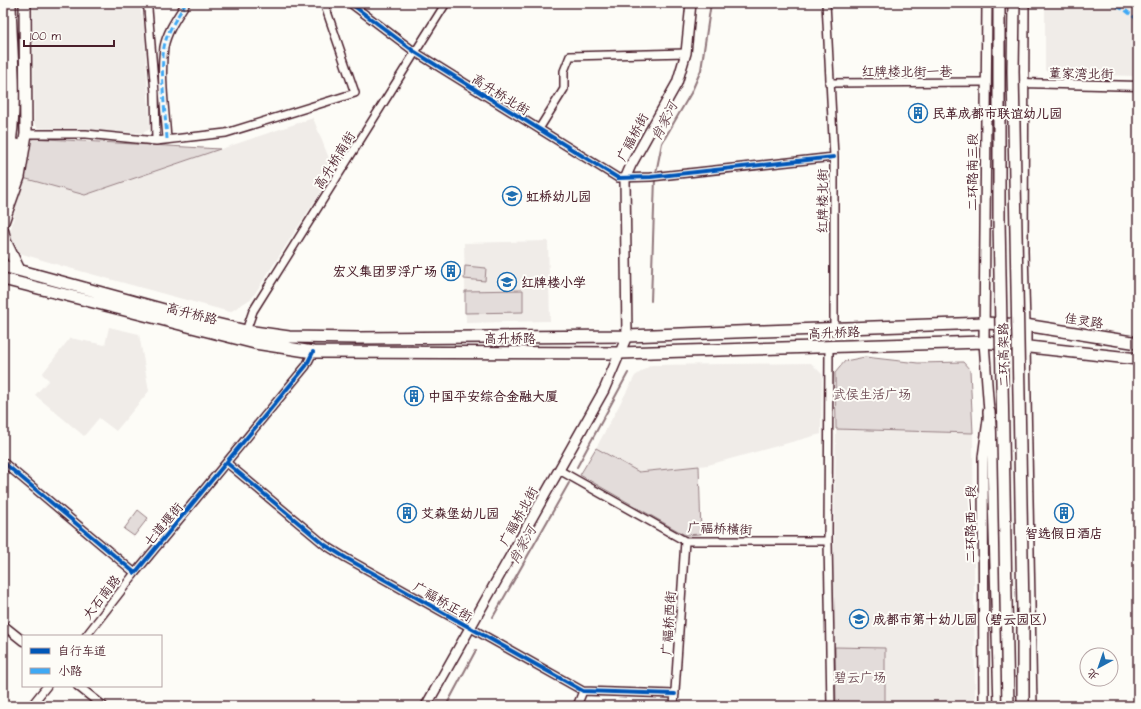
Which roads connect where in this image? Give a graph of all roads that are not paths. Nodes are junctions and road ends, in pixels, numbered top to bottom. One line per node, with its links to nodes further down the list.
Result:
1 (10, 3): 29 (main road)
2 (19, 3): 31 (main road)
3 (25, 3): 25 (main road)
4 (145, 3): 27 (street)
5 (186, 3): 26 (street)
6 (324, 3): 26 (street)
7 (350, 3): 16 (street, 高升桥北街)
8 (446, 3): 16 (street, 高升桥南街)
9 (691, 3): 17 (main road, 广福桥街)
10 (826, 3): 20 (street, 红牌楼北街)
11 (987, 3): 19 (main road, 二环路南三段)
12 (999, 3): 74 (main road, 二环高架路, bridge)
13 (1014, 3): 75 (main road, 二环高架路, bridge)
14 (1024, 3): 21 (main road)
15 (3, 51): 18 (main road)
16 (416, 52): 24 (street, 高升桥北街); 42 (street, 高升桥南街)
17 (686, 53): 24 (street); 30 (main road, 广福桥街)
18 (3, 58): 23 (main road)
19 (986, 82): 20 (street, 红牌楼北街一巷); 39 (main road, 二环路南三段)
20 (829, 83): 28 (street, 红牌楼北街)
21 (1022, 83): 22 (street, 董家湾北街); 40 (main road)
22 (1138, 86)
23 (3, 119)
24 (539, 129): 30 (street, 高升桥北街)
25 (26, 134): 27 (street); 32 (main road)
26 (167, 139): 27 (street)
27 (156, 141)
28 (834, 157): 30 (street, 高升桥北街); 41 (street, 红牌楼北街)
29 (3, 175)
30 (626, 179): 43 (main road, 广福桥街)
31 (3, 203)
32 (3, 222)
33 (3, 232): 35 (main road)
34 (3, 266): 35 (main road, 高升桥路)
35 (19, 270): 42 (main road, 高升桥路)
36 (3, 279): 37 (main road, 高升桥路)
37 (18, 282): 38 (main road); 48 (main road, 高升桥路)
38 (3, 284)
39 (985, 323): 40 (main road, 高升桥路); 41 (main road, 高升桥路); 44 (main road, 二环路南三段)
40 (1025, 326): 45 (main road, 佳灵路); 47 (main road)
41 (834, 328): 43 (main road, 高升桥路)
42 (246, 331): 43 (main road, 高升桥路)
43 (626, 336): 49 (main road, 广福桥北街)
44 (984, 342): 46 (main road, 高升桥路); 47 (main road, 高升桥路); 51 (main road, 二环路西一段)
45 (1138, 343)
46 (829, 346): 49 (main road, 高升桥路); 56 (street)
47 (1026, 346): 50 (main road); 76 (main road)
48 (313, 352): 49 (main road, 高升桥路); 53 (street, 七道堰街)
49 (620, 352): 54 (main road, 广福桥北街)
50 (1138, 359)
51 (989, 412): 72 (main road, 二环路西一段); 73 (main road)
52 (3, 462): 57 (street)
53 (227, 463): 57 (street, 七道堰街); 59 (street, 广福桥正街)
54 (558, 470): 55 (street, 广福桥横街); 59 (main road, 广福桥北街)
55 (685, 541): 56 (street, 广福桥横街); 65 (street, 广福桥西街)
56 (828, 541): 71 (street)
57 (135, 573): 60 (street, 大石南路)
58 (3, 625): 61 (street)
59 (470, 628): 64 (street, 广福桥正街); 68 (main road, 广福桥北街)
60 (87, 635)
61 (22, 641)
62 (45, 687): 66 (street)
63 (79, 687): 67 (street)
64 (583, 691): 65 (street, 广福桥正街); 69 (street)
65 (675, 694): 70 (street, 广福桥西街)
66 (31, 706)
67 (103, 706)
68 (426, 706)
69 (577, 706)
70 (674, 706)
71 (831, 706)
72 (984, 706)
73 (1000, 706)
74 (1008, 706)
75 (1023, 706)
76 (1032, 706)

